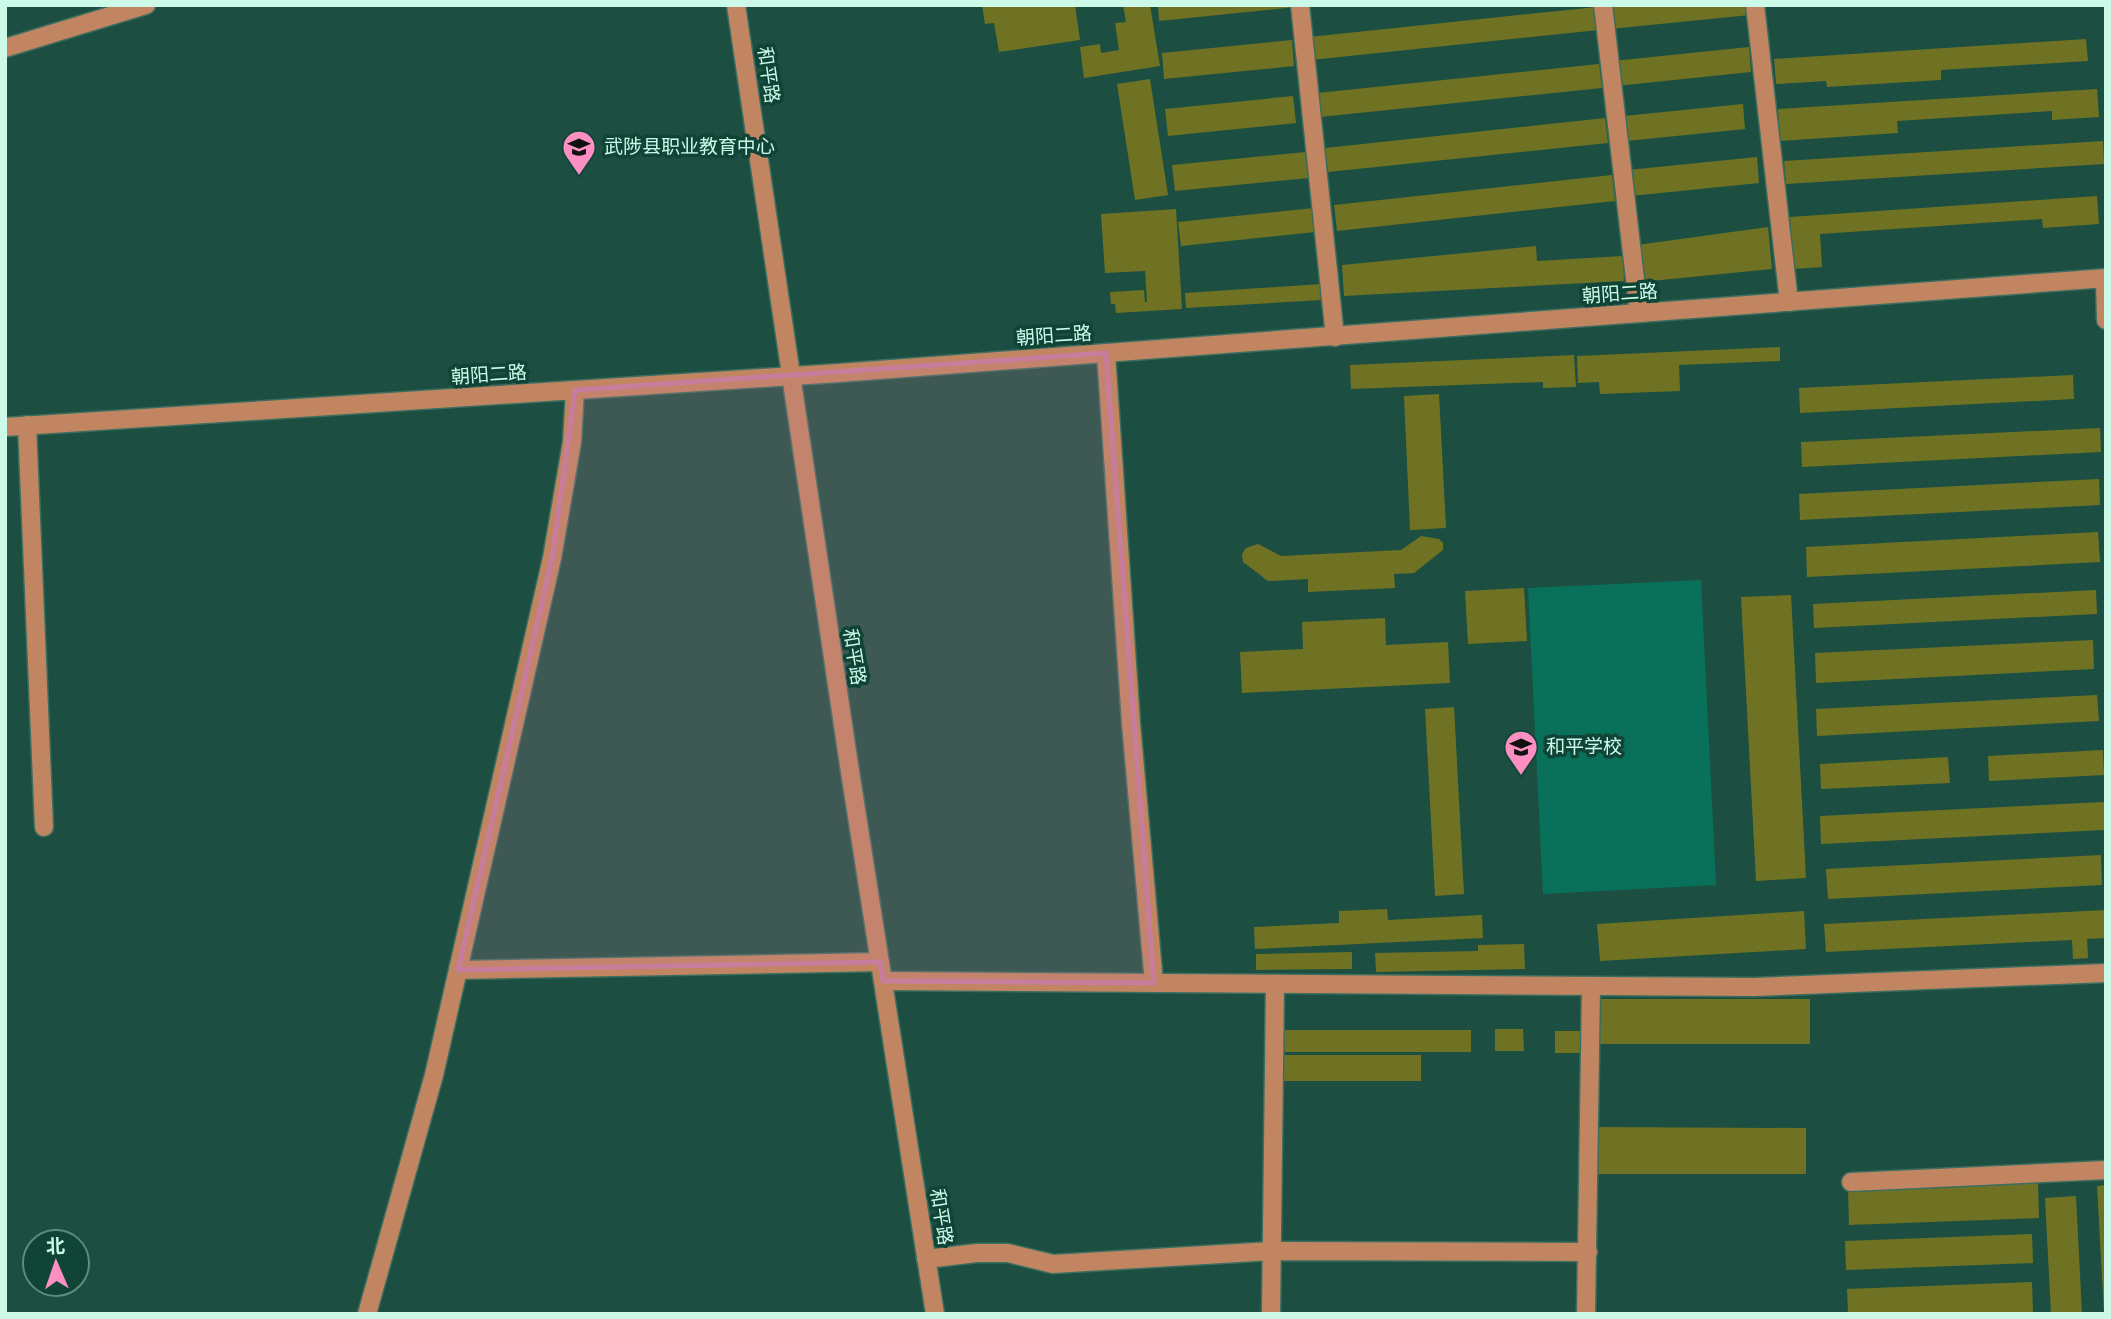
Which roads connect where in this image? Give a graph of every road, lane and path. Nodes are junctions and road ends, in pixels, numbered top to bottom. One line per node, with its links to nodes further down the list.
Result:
1 (146, 5): 6 (street)
2 (736, 5): 13 (street, 和平路)
3 (1300, 5): 11 (street)
4 (1603, 5): 9 (street)
5 (1755, 5): 8 (street)
6 (5, 48)
7 (2105, 279): 8 (street, 朝阳二路); 10 (street)
8 (1789, 302): 9 (street, 朝阳二路)
9 (1639, 313): 11 (street, 朝阳二路)
10 (2106, 320)
11 (1335, 337): 12 (street, 朝阳二路)
12 (1106, 353): 13 (street, 朝阳二路); 22 (street)
13 (791, 376): 14 (street, 朝阳二路); 18 (street, 和平路)
14 (575, 390): 15 (street, 朝阳二路); 19 (street)
15 (27, 425): 16 (street, 朝阳二路); 17 (street)
16 (5, 427)
17 (44, 827)
18 (880, 962): 19 (street); 21 (street, 和平路)
19 (458, 970): 31 (street)
20 (2106, 973): 24 (street)
21 (883, 981): 22 (street); 29 (street, 和平路)
22 (1154, 983): 23 (street)
23 (1275, 984): 24 (street); 27 (street)
24 (1591, 987): 28 (street)
25 (2106, 1170): 26 (street)
26 (1851, 1182)
27 (1272, 1251): 28 (street); 29 (street); 30 (street)
28 (1588, 1252): 33 (street)
29 (926, 1259): 32 (street, 和平路)
30 (1271, 1313)
31 (367, 1314)
32 (935, 1314)
33 (1586, 1314)

